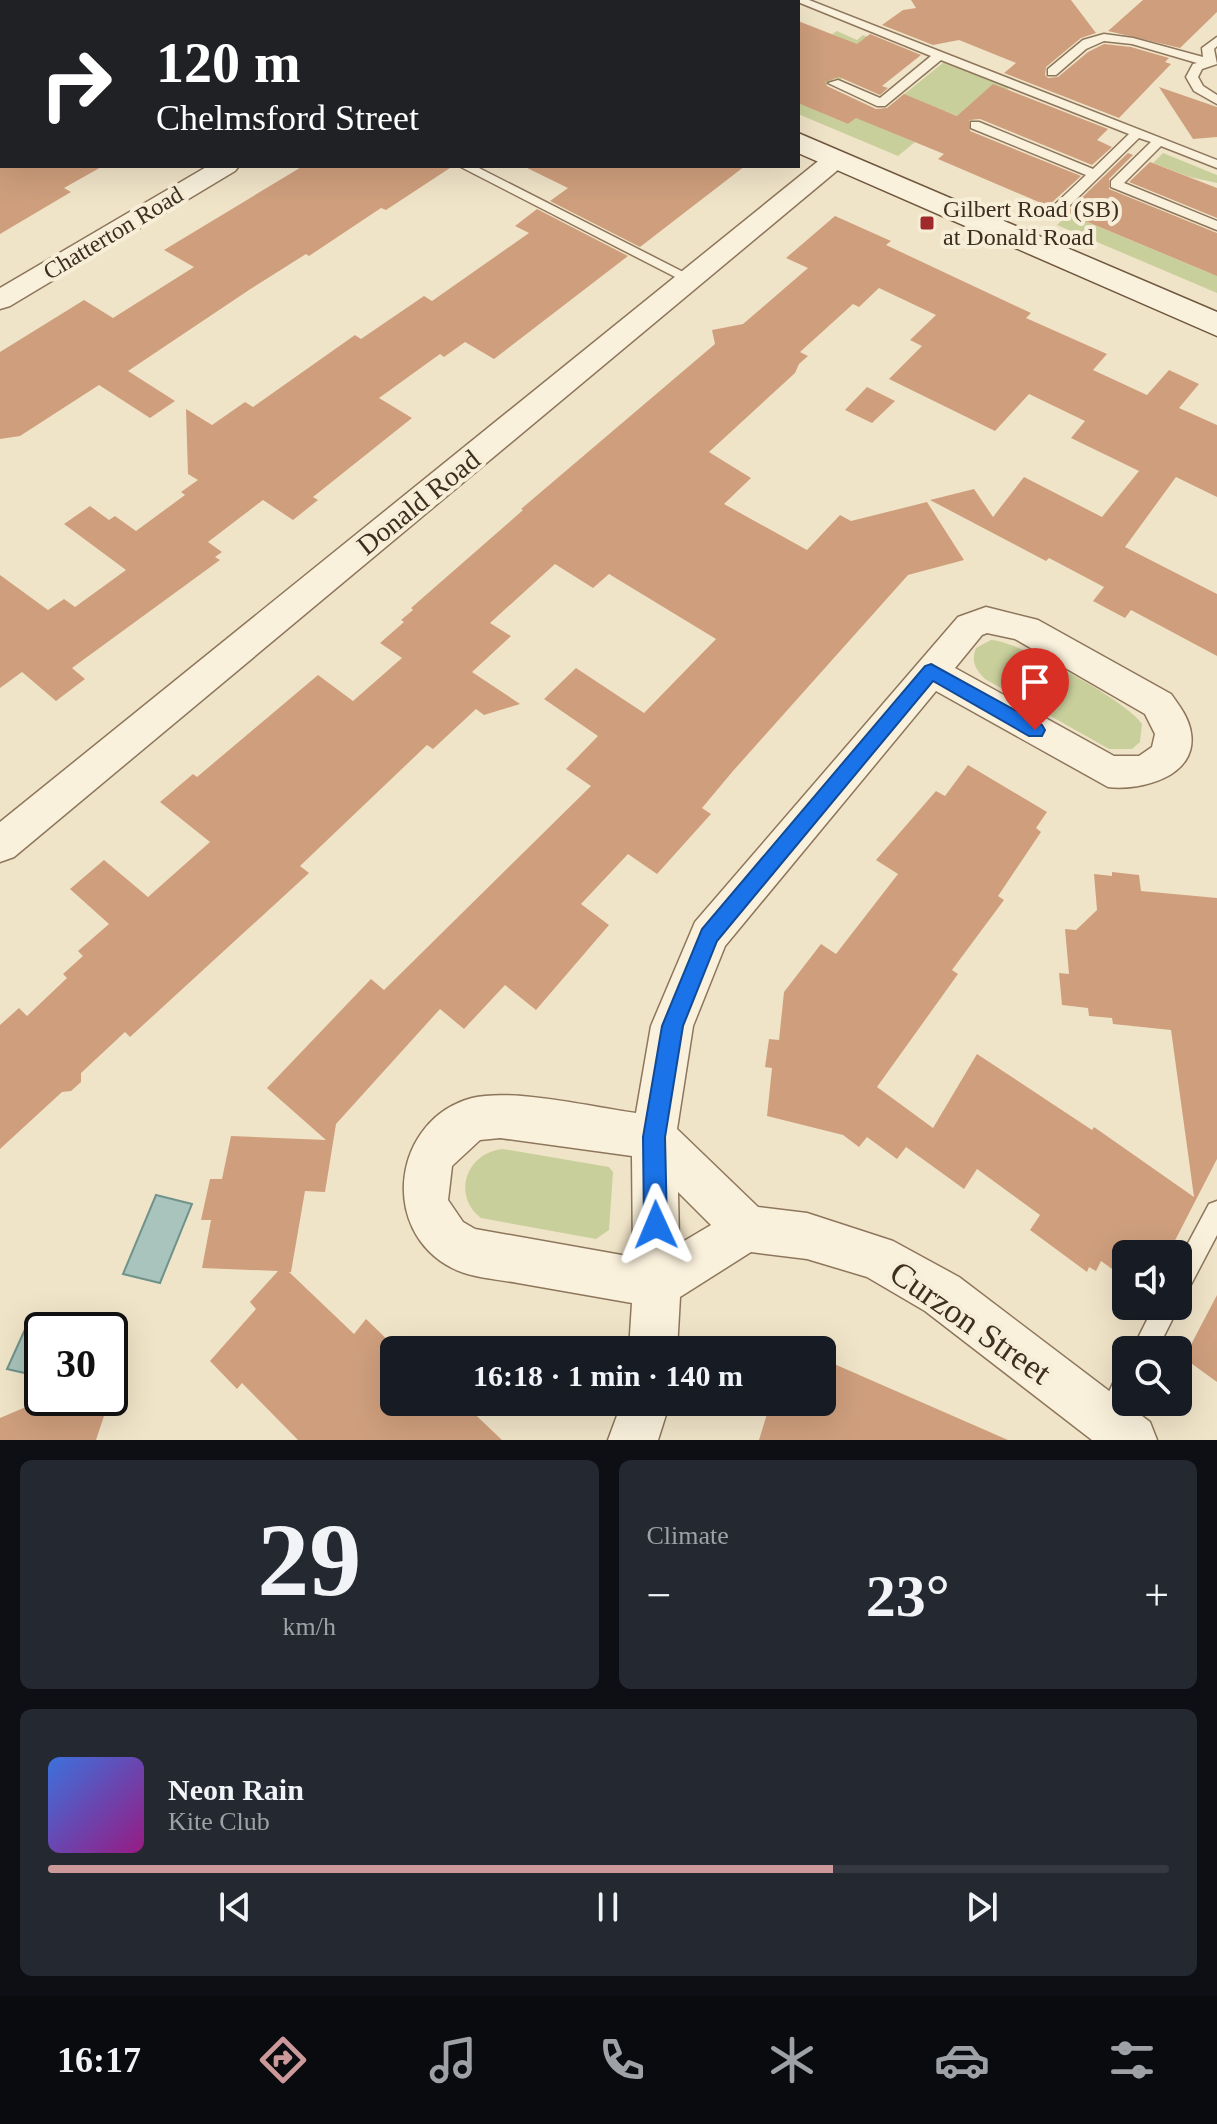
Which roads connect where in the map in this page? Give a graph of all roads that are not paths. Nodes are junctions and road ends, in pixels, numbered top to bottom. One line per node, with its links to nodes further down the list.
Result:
1 (800, 0): 3 (lane)
2 (1217, 40): 4 (lane)
3 (939, 55): 6 (lane); 9 (lane)
4 (1213, 61): 5 (lane); 7 (lane)
5 (1052, 72)
6 (834, 83)
7 (1217, 100)
8 (975, 125): 16 (lane)
9 (1138, 132): 10 (lane); 16 (lane)
10 (1159, 141): 13 (lane); 18 (lane)
11 (800, 143): 12 (main road)
12 (836, 159): 19 (street, Donald Road); 21 (main road)
13 (1217, 164)
14 (223, 168): 20 (street, Chatterton Road)
15 (469, 168): 19 (lane)
16 (1095, 174): 17 (lane)
17 (1055, 212)
18 (1217, 226)
19 (690, 279): 23 (street, Donald Road)
20 (0, 300)
21 (1217, 325)
22 (931, 671): 22 (street); 24 (street)
23 (0, 845)
24 (654, 1137): 26 (street); 28 (street); 28 (street)
25 (1217, 1212): 27 (lane)
26 (747, 1229): 28 (street); 30 (street, Curzon Street)
27 (1192, 1259)
28 (657, 1284): 29 (street)
29 (654, 1336)
30 (1112, 1408)
31 (641, 1416): 32 (street)
32 (633, 1440)

